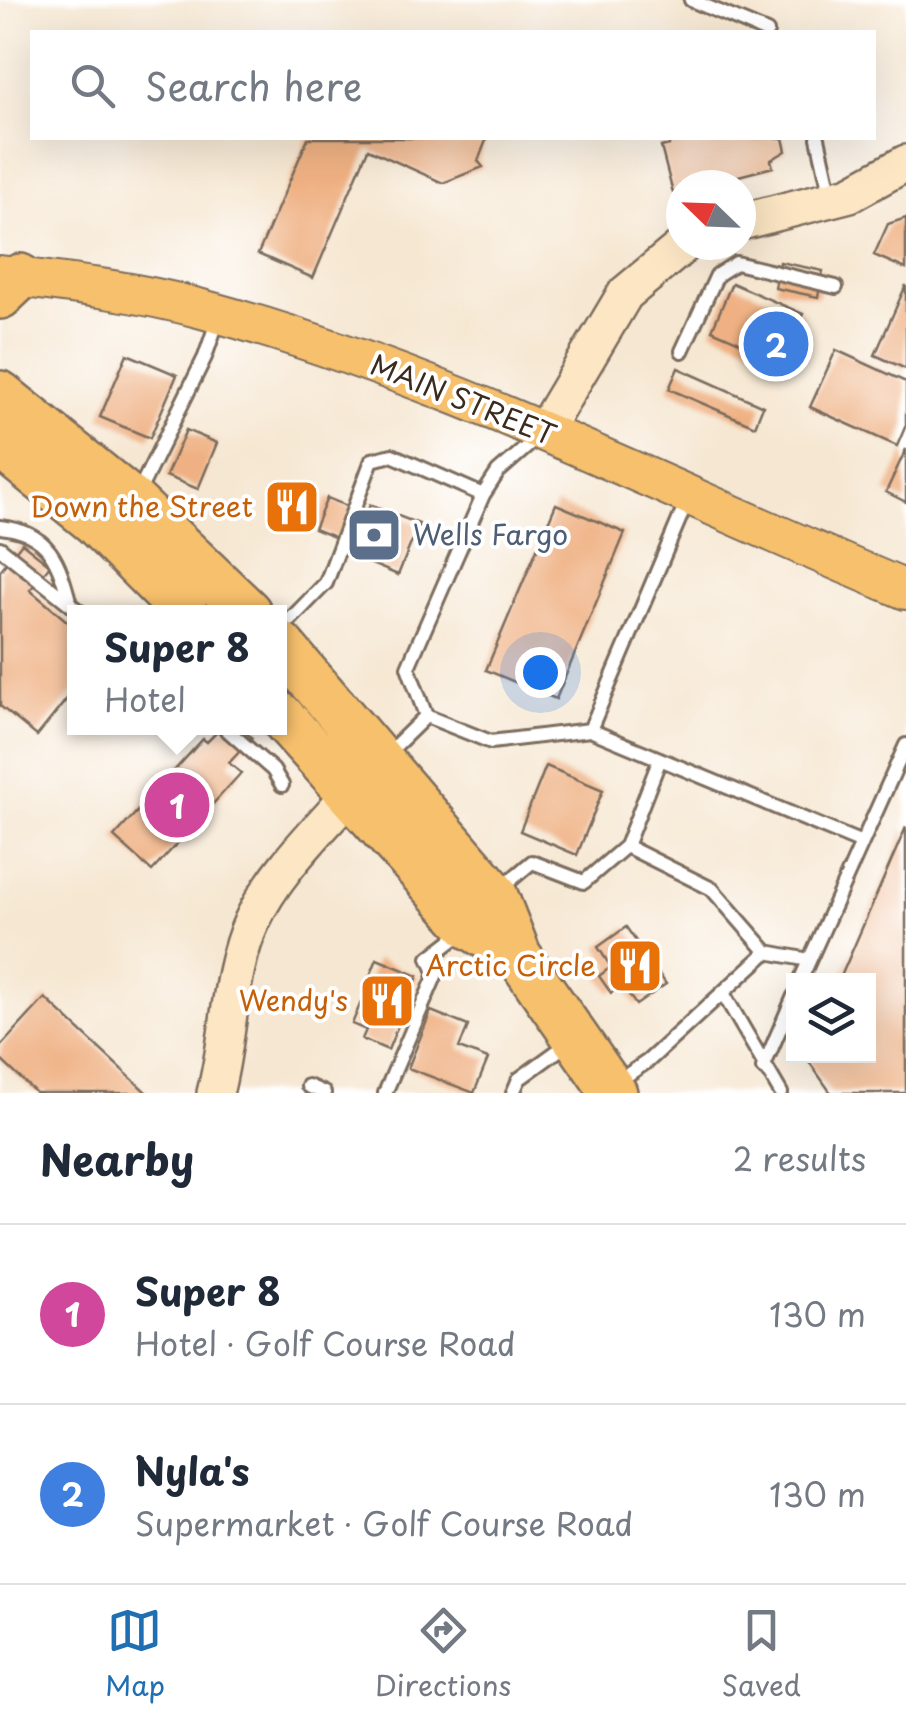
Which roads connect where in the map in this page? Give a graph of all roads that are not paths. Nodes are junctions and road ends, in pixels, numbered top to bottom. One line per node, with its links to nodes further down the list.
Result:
1 (691, 0): 2 (lane)
2 (762, 30)
3 (818, 140): 5 (lane)
4 (906, 163): 5 (street)
5 (831, 198): 6 (street)
6 (756, 218)
7 (666, 260): 13 (street)
8 (7, 282): 10 (main road, MAIN STREET)
9 (836, 287): 11 (lane)
10 (220, 314): 13 (main road, MAIN STREET); 17 (lane)
11 (682, 351)
12 (0, 394): 17 (highway)
13 (544, 432): 15 (lane); 16 (main road, MAIN STREET)
14 (0, 445): 23 (highway)
15 (483, 495): 25 (lane); 27 (lane)
16 (688, 498): 20 (main road, MAIN STREET); 29 (lane)
17 (132, 501): 24 (highway)
18 (0, 527): 22 (lane)
19 (0, 548): 21 (lane)
20 (906, 590)
21 (71, 605)
22 (74, 605)
23 (178, 605)
24 (241, 605)
25 (287, 623)
26 (287, 652): 33 (highway)
27 (426, 716): 29 (lane); 33 (lane)
28 (287, 723): 35 (highway)
29 (590, 730): 32 (lane)
30 (234, 735): 34 (lane)
31 (906, 745): 36 (lane)
32 (660, 759): 36 (lane); 37 (lane)
33 (381, 760): 38 (highway)
34 (282, 785)
35 (350, 794): 38 (highway); 48 (street)
36 (862, 843): 40 (lane)
37 (626, 846): 38 (lane); 39 (lane)
38 (482, 910): 44 (highway); 50 (lane)
39 (767, 952): 40 (lane); 42 (lane)
40 (809, 960): 41 (lane)
41 (803, 973)
42 (723, 994): 45 (lane); 47 (lane)
43 (786, 1014): 45 (lane)
44 (576, 1038): 47 (highway); 51 (lane)
45 (762, 1068): 52 (lane)
46 (308, 1086): 49 (lane)
47 (612, 1090)
48 (215, 1093)
49 (324, 1093)
50 (385, 1093)
51 (513, 1093)
52 (781, 1093)

